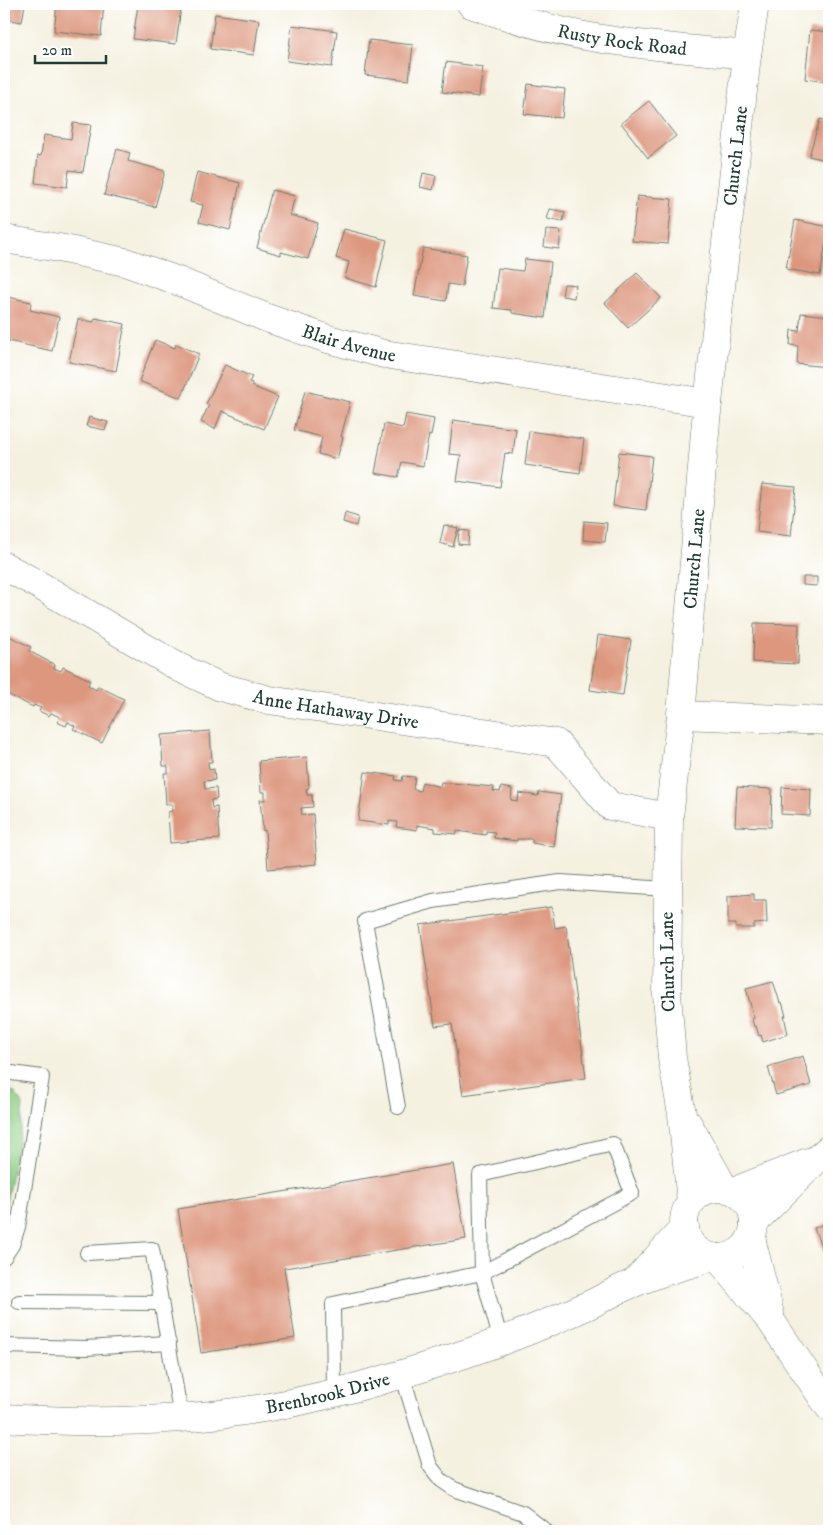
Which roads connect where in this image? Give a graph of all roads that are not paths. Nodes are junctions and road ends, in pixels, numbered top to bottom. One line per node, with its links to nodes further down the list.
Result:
1 (471, 4): 3 (street, Rusty Rock Road)
2 (755, 4): 3 (street, Church Lane)
3 (747, 55): 5 (street, Church Lane)
4 (4, 239): 5 (street, Blair Avenue)
5 (708, 403): 7 (street, Church Lane)
6 (4, 566): 9 (street, Anne Hathaway Drive)
7 (681, 715): 8 (street); 9 (street, Church Lane)
8 (829, 721)
9 (669, 817): 10 (street, Church Lane)
10 (667, 889): 12 (lane); 13 (street, Church Lane)
11 (4, 1072): 19 (lane)
12 (398, 1107)
13 (682, 1114): 15 (street, Church Lane); 16 (street, Church Lane)
14 (823, 1154): 15 (street); 17 (street)
15 (729, 1189): 16 (street); 17 (street)
16 (688, 1215): 20 (street); 22 (street, Brenbrook Drive)
17 (752, 1230): 20 (street); 25 (street)
18 (87, 1253): 24 (lane)
19 (4, 1257)
20 (716, 1257): 22 (street, Brenbrook Drive); 25 (street)
21 (482, 1272): 21 (lane); 26 (lane); 30 (lane)
22 (635, 1282): 26 (street, Brenbrook Drive)
23 (19, 1302): 24 (lane)
24 (161, 1303): 27 (lane)
25 (771, 1321): 31 (street)
26 (501, 1341): 29 (street, Brenbrook Drive)
27 (168, 1343): 28 (lane); 32 (lane)
28 (4, 1346)
29 (402, 1374): 30 (street, Brenbrook Drive); 34 (lane)
30 (334, 1394): 32 (street, Brenbrook Drive)
31 (829, 1407)
32 (181, 1417): 33 (street, Brenbrook Drive)
33 (4, 1418)
34 (546, 1531)

